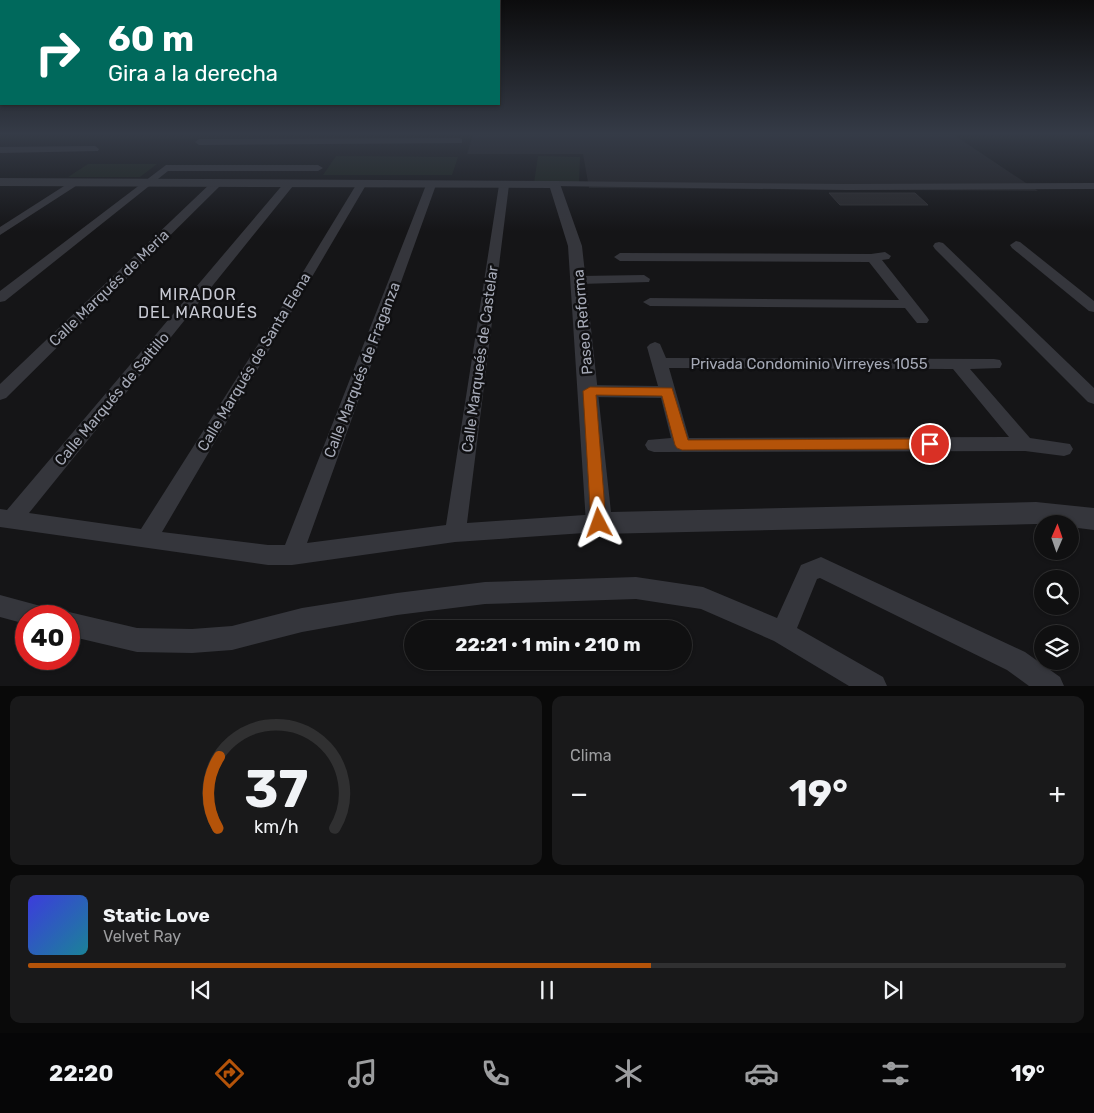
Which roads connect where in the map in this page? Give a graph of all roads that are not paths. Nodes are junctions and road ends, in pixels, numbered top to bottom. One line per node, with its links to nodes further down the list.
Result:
1 (318, 168): 6 (street)
2 (2, 184): 5 (street)
3 (289, 184): 7 (street); 8 (street); 35 (street, Calle Marqués de Saltillo)
4 (555, 184): 10 (street); 11 (street); 20 (street, Paseo Reforma)
5 (71, 185): 6 (street); 12 (street)
6 (146, 185): 7 (street); 21 (street)
7 (216, 185): 29 (street, Calle Marqués de Meria)
8 (361, 185): 9 (street); 39 (street, Calle Marqués de Santa Elena)
9 (431, 185): 10 (street); 40 (street, Calle Marqués de Fraganza)
10 (504, 185): 38 (street, Calle Marqueés de Castelar)
11 (1094, 186)
12 (0, 232)
13 (1016, 245): 23 (street)
14 (939, 246): 30 (street)
15 (638, 256): 17 (street); 18 (street); 19 (street)
16 (885, 256): 18 (street)
17 (620, 257)
18 (871, 258): 22 (street)
19 (644, 279): 20 (street); 22 (street)
20 (580, 280): 27 (street, Paseo Reforma)
21 (0, 298)
22 (910, 304): 24 (street)
23 (1094, 308)
24 (922, 320)
25 (994, 364): 26 (street, Privada Condominio Virreyes 1055)
26 (958, 365): 28 (street, Privada Condominio Virreyes 1055); 31 (street)
27 (590, 391): 28 (street); 37 (street, Paseo Reforma)
28 (668, 392): 33 (street, Privada Condominio Virreyes 1055)
29 (0, 394)
30 (1094, 398)
31 (1025, 444): 33 (street); 34 (street)
32 (654, 445): 33 (street)
33 (682, 445)
34 (1064, 449)
35 (5, 519): 39 (street)
36 (1094, 520): 37 (street)
37 (599, 523): 38 (street)
38 (455, 533): 40 (street)
39 (146, 539): 40 (street)
40 (292, 555)
41 (0, 606): 42 (street)
42 (15, 610)
43 (80, 627): 44 (street)
44 (783, 633): 45 (street); 46 (street)
45 (874, 686)
46 (1051, 686)

